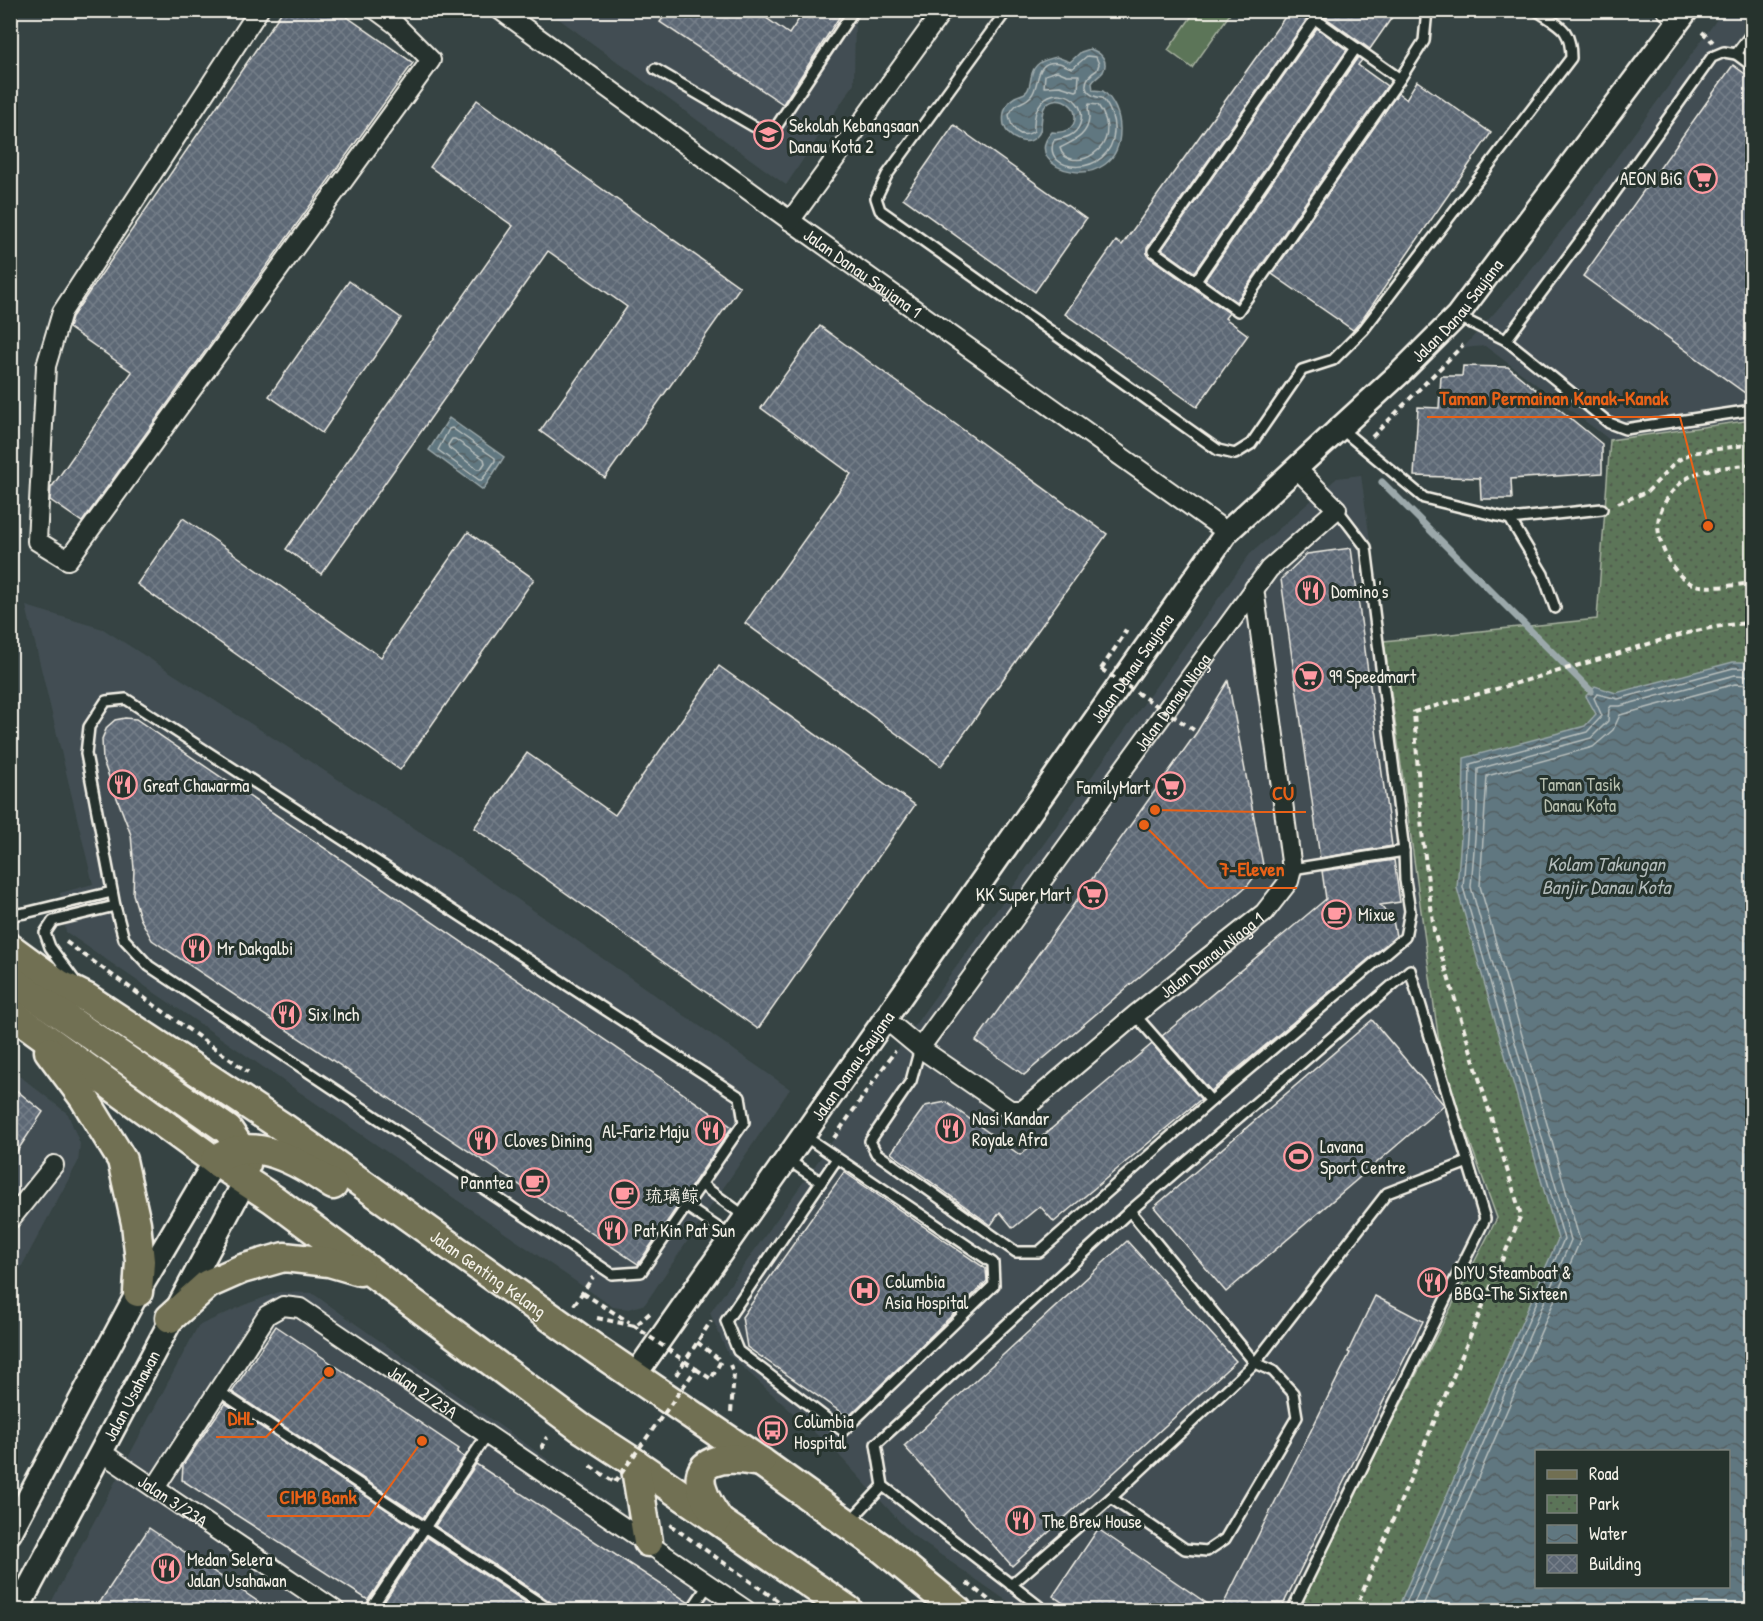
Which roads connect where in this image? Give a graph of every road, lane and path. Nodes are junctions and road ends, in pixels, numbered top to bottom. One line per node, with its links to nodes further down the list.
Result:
1 (259, 10): 10 (street)
2 (376, 10): 10 (street)
3 (500, 10): 19 (street, Jalan Danau Saujana 1)
4 (854, 10): 17 (lane)
5 (943, 10): 19 (street)
6 (1007, 10): 8 (lane)
7 (1427, 10): 18 (lane)
8 (1536, 10)
9 (1678, 13): 21 (street, Jalan Danau Saujana)
10 (399, 17)
11 (1702, 32): 13 (path)
12 (1752, 33): 15 (lane)
13 (1707, 38)
14 (1356, 48): 18 (lane); 20 (lane); 20 (lane)
15 (1736, 54): 16 (lane); 22 (lane)
16 (1752, 66)
17 (656, 69)
18 (1400, 79): 20 (lane)
19 (790, 221): 34 (street, Jalan Danau Saujana 1)
20 (1196, 281)
21 (1458, 315): 22 (lane); 25 (street, Jalan Danau Saujana)
22 (1506, 340): 24 (lane)
23 (1463, 345): 27 (path)
24 (1752, 410)
25 (1340, 428): 27 (lane); 29 (street, Jalan Danau Saujana)
26 (1752, 444): 30 (path)
27 (1363, 447): 33 (lane)
28 (1752, 464): 35 (path)
29 (1296, 468): 32 (street); 34 (street, Jalan Danau Saujana)
30 (1618, 503)
31 (1602, 508): 33 (lane)
32 (1337, 509): 36 (street, Jalan Danau Niaga); 42 (lane)
33 (1510, 519): 37 (lane)
34 (1227, 532): 53 (street, Jalan Danau Saujana)
35 (1752, 583)
36 (1254, 588): 43 (street); 54 (street, Jalan Danau Niaga)
37 (1555, 608)
38 (1752, 623): 40 (path)
39 (1120, 628): 41 (path, bridge)
40 (1555, 672)
41 (1197, 732)
42 (1404, 851): 43 (lane); 56 (lane)
43 (1292, 869): 51 (street, Jalan Danau Niaga 1)
44 (112, 892): 45 (lane); 46 (lane); 67 (lane)
45 (115, 906): 47 (lane); 73 (lane)
46 (10, 915)
47 (48, 929): 50 (lane); 55 (path)
48 (10, 948): 50 (main road, Jalan Genting Kelang)
49 (10, 979): 58 (main road)
50 (87, 998): 77 (main road, Jalan Genting Kelang)
51 (1135, 1015): 54 (street, Jalan Danau Niaga 1); 56 (lane)
52 (19, 1018): 62 (main road); 75 (main road)
53 (885, 1019): 54 (street, Jalan Danau Niaga 1); 57 (street, Jalan Danau Saujana)
54 (913, 1042): 56 (lane); 59 (path)
55 (252, 1075)
56 (1211, 1101)
57 (803, 1136): 59 (lane); 60 (street, Jalan Danau Saujana)
58 (240, 1148): 62 (main road); 65 (main road); 89 (main road)
59 (824, 1151): 61 (lane)
60 (787, 1159): 66 (lane); 70 (street, Jalan Danau Saujana)
61 (836, 1160): 66 (lane); 66 (lane)
62 (215, 1161): 65 (main road); 75 (street)
63 (1468, 1162): 69 (lane); 85 (lane); 115 (lane)
64 (54, 1165): 71 (street)
65 (244, 1181): 74 (main road); 80 (street, Jalan Usahawan)
66 (821, 1182)
67 (702, 1185): 68 (lane); 70 (lane)
68 (687, 1207): 72 (lane); 73 (lane)
69 (1130, 1211): 85 (lane); 96 (lane)
70 (746, 1217): 72 (street, Jalan Danau Saujana)
71 (10, 1220)
72 (732, 1237): 87 (street, Jalan Danau Saujana)
73 (600, 1266): 76 (path)
74 (376, 1276): 80 (main road); 93 (main road)
75 (138, 1292): 102 (street)
76 (583, 1293): 77 (path); 86 (path, bridge)
77 (571, 1309): 87 (main road, Jalan Genting Kelang)
78 (652, 1311): 79 (path)
79 (593, 1317)
80 (170, 1318): 92 (street, Jalan Usahawan)
81 (712, 1320): 82 (path)
82 (716, 1331)
83 (697, 1342): 86 (path)
84 (729, 1363): 90 (path)
85 (1255, 1364): 98 (lane); 98 (lane)
86 (696, 1369): 95 (path, bridge)
87 (635, 1374): 89 (main road, Jalan Genting Kelang)
88 (217, 1390): 91 (street, Jalan 2/23A); 97 (street, Jalan 2/23A); 101 (lane)
89 (665, 1395): 94 (main road, Jalan Genting Kelang)
90 (731, 1412)
91 (487, 1435): 101 (lane); 103 (street, Jalan 2/23A)
92 (101, 1452): 97 (street, Jalan 3/23A); 107 (street, Jalan Usahawan)
93 (635, 1462): 99 (main road); 103 (main road)
94 (761, 1462): 99 (main road); 100 (main road, Jalan Genting Kelang)
95 (615, 1482)
96 (883, 1486): 100 (lane); 105 (lane)
97 (155, 1488): 108 (street, Jalan 3/23A)
98 (1111, 1498): 105 (lane)
99 (720, 1521): 112 (main road)
100 (848, 1524): 113 (main road, Jalan Genting Kelang)
101 (425, 1528): 109 (lane); 110 (lane)
102 (10, 1533)
103 (648, 1542): 104 (street, Jalan 2/23A)
104 (709, 1584): 106 (street, Jalan 2/23A); 111 (lane)
105 (1011, 1586): 114 (lane)
106 (733, 1607)
107 (17, 1611)
108 (335, 1611)
109 (370, 1611)
110 (550, 1611)
111 (692, 1611)
112 (848, 1611)
113 (957, 1611)
114 (1044, 1611)
115 (1292, 1611)

